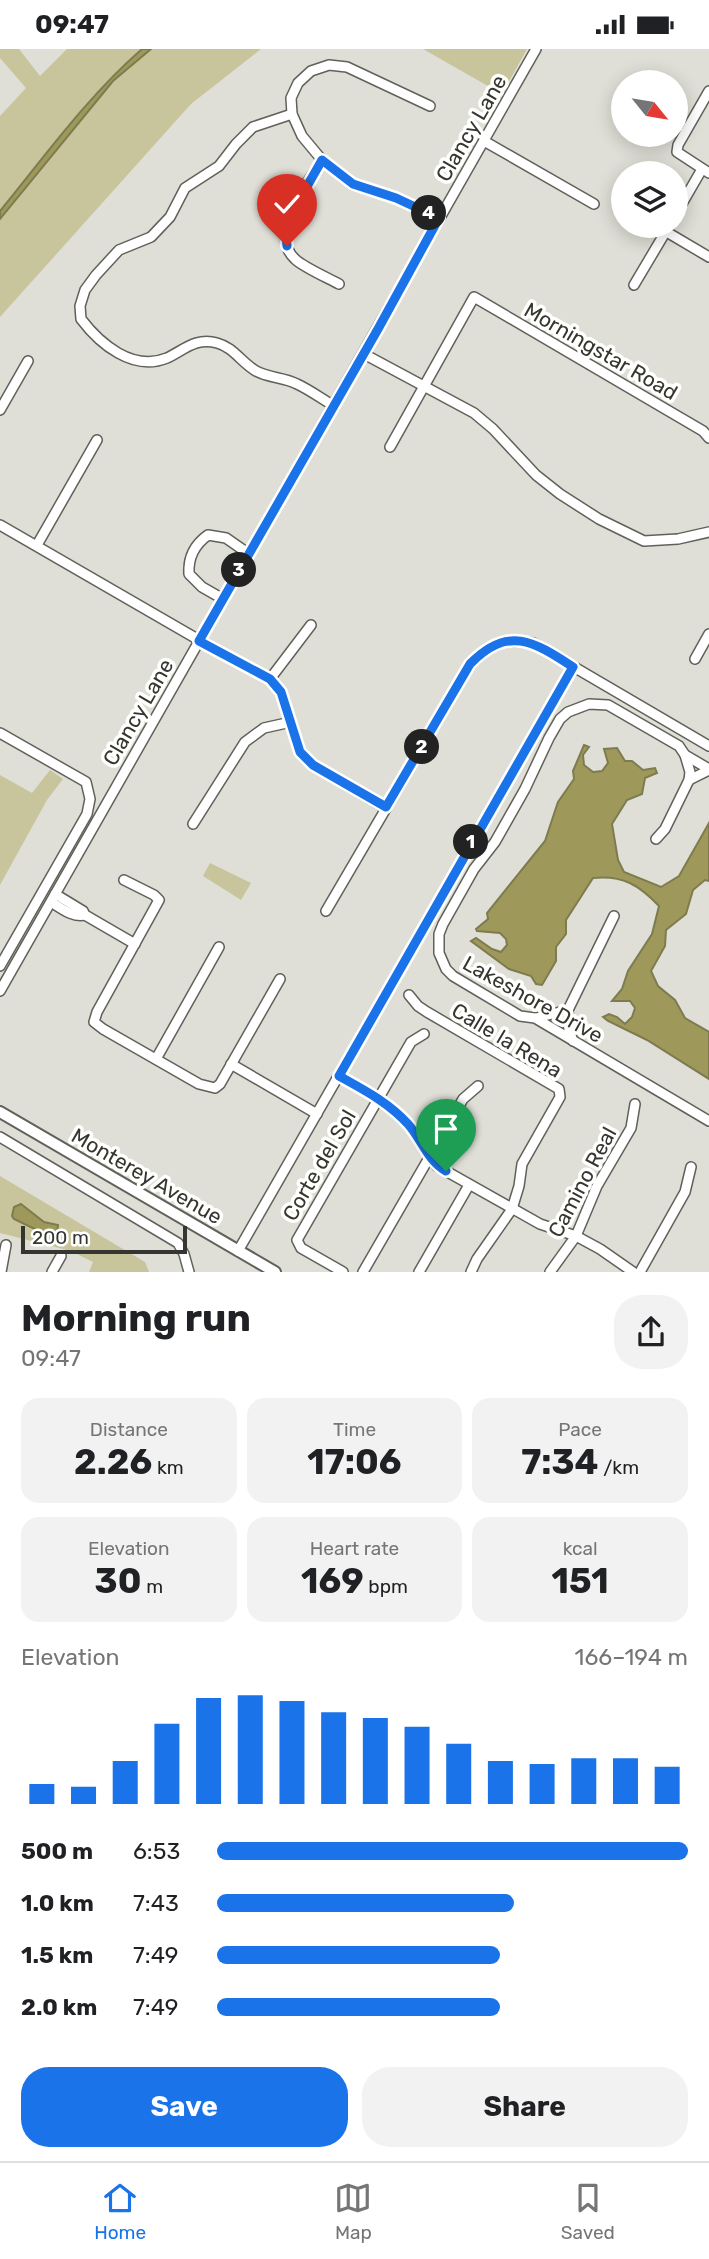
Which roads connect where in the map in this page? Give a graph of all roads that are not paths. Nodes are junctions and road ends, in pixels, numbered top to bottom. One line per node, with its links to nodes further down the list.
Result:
1 (536, 49): 5 (street, Clancy Lane)
2 (709, 91): 7 (street)
3 (430, 106): 4 (street)
4 (292, 114): 6 (street); 19 (street)
5 (484, 141): 9 (street); 10 (street, Clancy Lane)
6 (322, 160): 10 (street); 14 (street)
7 (706, 171): 8 (street)
8 (688, 197)
9 (594, 204)
10 (439, 218): 16 (street, Clancy Lane)
11 (661, 238): 15 (street)
12 (681, 238): 13 (street)
13 (709, 257)
14 (339, 284)
15 (634, 285)
16 (364, 354): 18 (street); 19 (street, Clancy Lane)
17 (28, 361): 20 (street)
18 (424, 388): 21 (street, Morningstar Road); 23 (street); 25 (street)
19 (334, 406): 27 (street, Clancy Lane)
20 (0, 410)
21 (709, 437)
22 (97, 440): 26 (street)
23 (390, 447)
24 (0, 525): 26 (street)
25 (709, 532)
26 (37, 545): 31 (street)
27 (249, 554): 28 (street, Clancy Lane); 28 (street)
28 (223, 599): 31 (street, Clancy Lane)
29 (311, 625): 34 (street)
30 (709, 633): 32 (street)
31 (199, 641): 34 (street); 45 (street, Clancy Lane)
32 (695, 659)
33 (573, 667): 37 (street); 41 (street); 60 (street)
34 (270, 679): 35 (street)
35 (291, 722): 41 (street); 42 (street)
36 (0, 733): 50 (street)
37 (709, 746)
38 (685, 755): 39 (street, Lakeshore Drive); 40 (street); 55 (street, Lakeshore Drive)
39 (709, 770): 40 (street)
40 (689, 780): 43 (street)
41 (386, 807): 46 (street)
42 (194, 824)
43 (656, 839)
44 (124, 880): 48 (street)
45 (53, 898): 48 (street); 52 (street, Clancy Lane)
46 (326, 911)
47 (614, 916): 54 (street)
48 (135, 944): 58 (street)
49 (219, 947): 58 (street)
50 (0, 966)
51 (279, 979): 59 (street)
52 (0, 991)
53 (409, 995): 71 (street, Calle la Rena)
54 (568, 1010): 55 (street); 57 (street)
55 (535, 1018): 57 (street, Lakeshore Drive)
56 (424, 1034): 62 (street, Corte del Sol)
57 (573, 1041): 66 (street, Lakeshore Drive)
58 (156, 1059): 59 (street)
59 (231, 1064): 65 (street)
60 (339, 1076): 62 (street); 65 (street)
61 (478, 1086): 68 (street)
62 (378, 1098): 68 (street); 80 (street, Corte del Sol)
63 (635, 1104): 72 (street, Camino Real)
64 (0, 1112): 74 (main road, Monterey Avenue)
65 (317, 1114): 74 (street)
66 (709, 1121)
67 (0, 1137): 78 (street)
68 (429, 1157): 70 (street); 81 (street)
69 (691, 1167): 86 (street)
70 (469, 1185): 71 (street); 82 (street)
71 (512, 1209): 72 (street); 83 (street, Calle la Rena)
72 (576, 1237): 84 (street, Camino Real); 85 (street)
73 (6, 1245): 76 (street)
74 (238, 1251): 79 (main road, Monterey Avenue)
75 (61, 1256): 77 (street)
76 (2, 1272)
77 (52, 1272)
78 (189, 1272)
79 (275, 1272)
80 (344, 1272)
81 (363, 1272)
82 (419, 1272)
83 (471, 1272)
84 (550, 1272)
85 (633, 1272)
86 (640, 1272)

